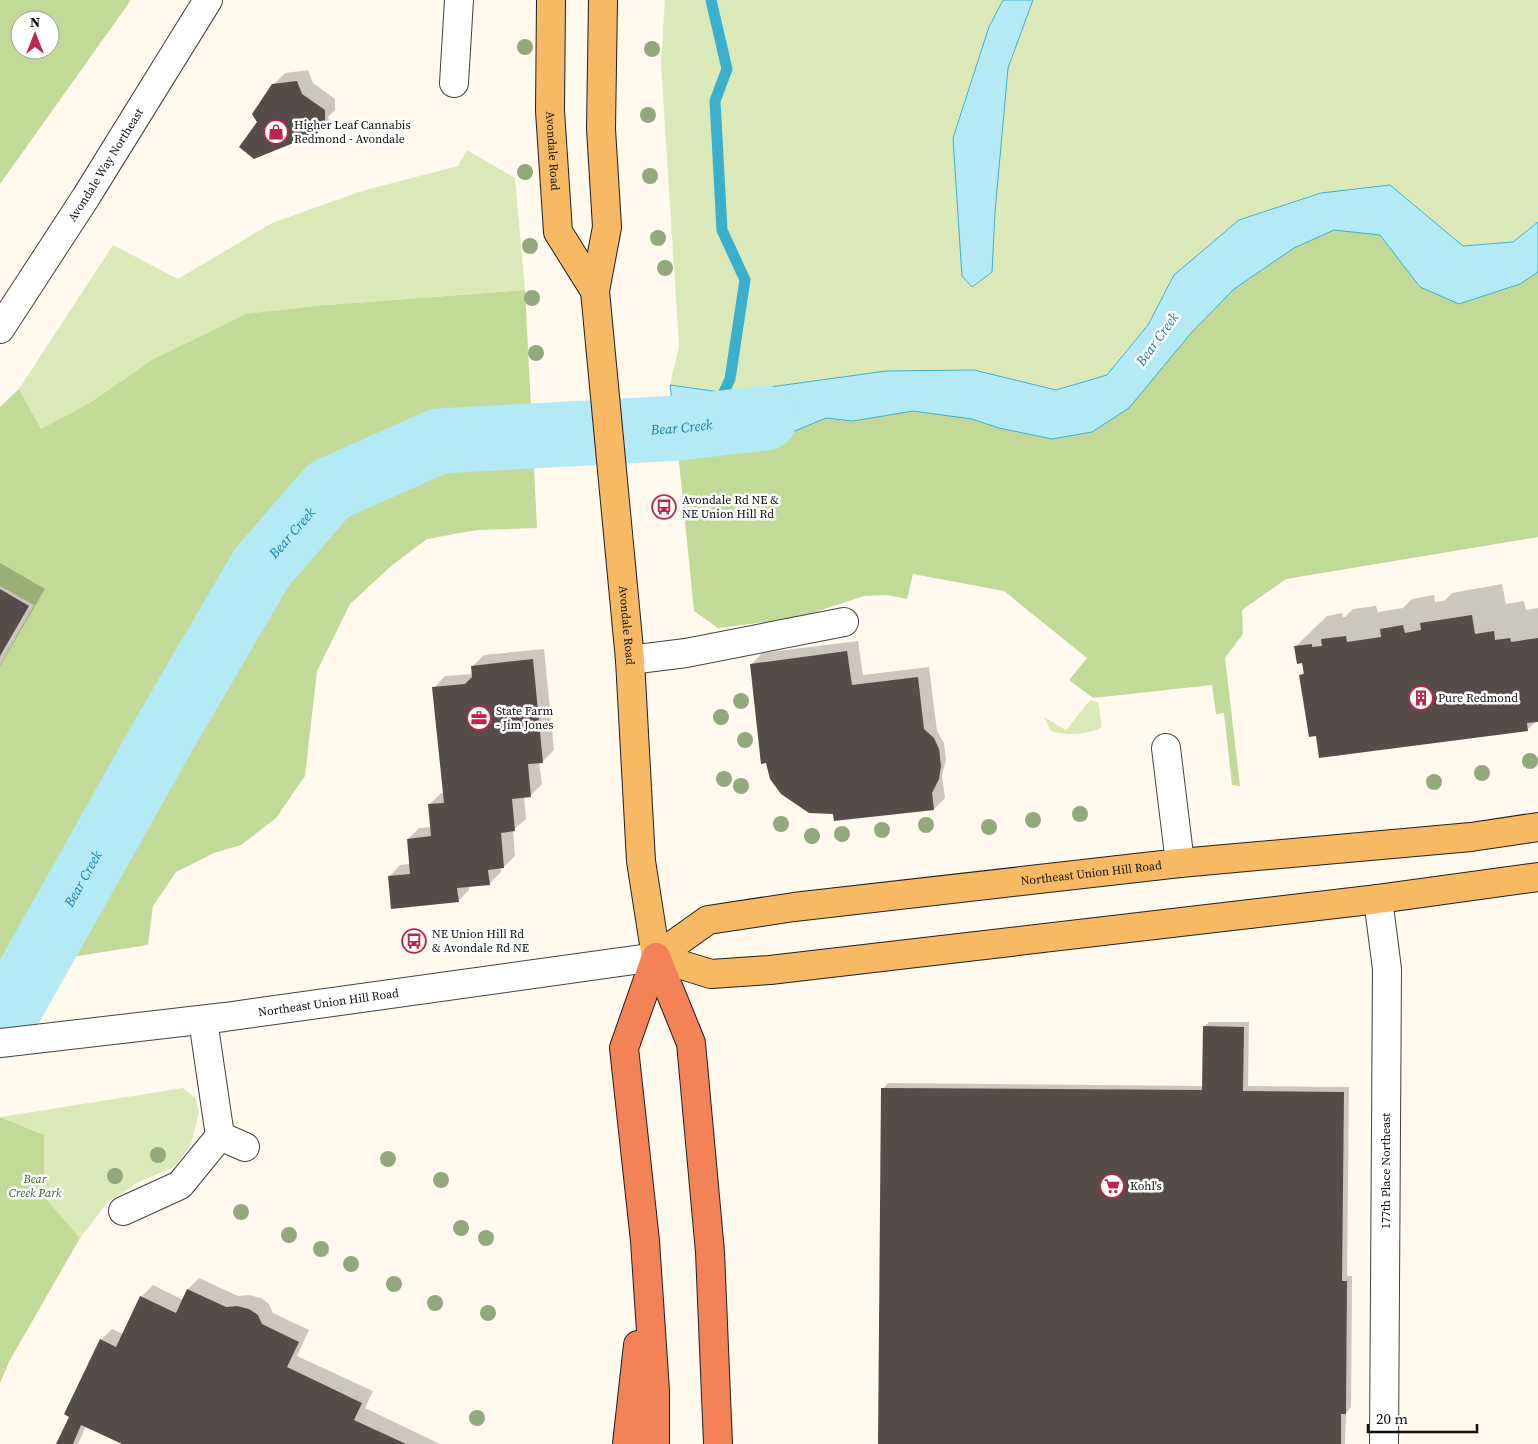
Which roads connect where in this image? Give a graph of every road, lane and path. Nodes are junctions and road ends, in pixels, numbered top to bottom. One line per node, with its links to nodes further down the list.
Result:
1 (208, 0): 7 (street, Avondale Way Northeast)
2 (459, 0): 5 (street)
3 (551, 0): 6 (main road, Avondale Road)
4 (603, 0): 6 (main road, Avondale Road)
5 (454, 83)
6 (595, 292): 9 (main road, Avondale Road)
7 (0, 329)
8 (844, 622): 9 (street)
9 (630, 660): 15 (main road, Avondale Road)
10 (1166, 748): 12 (street)
11 (1538, 828): 12 (main road, Northeast Union Hill Road)
12 (1180, 863): 15 (main road, Northeast Union Hill Road)
13 (1538, 877): 14 (main road, Northeast Union Hill Road)
14 (1378, 899): 15 (main road, Northeast Union Hill Road); 27 (street, 177th Place Northeast)
15 (656, 957): 16 (street, Northeast Union Hill Road); 23 (highway); 26 (highway)
16 (203, 1020): 17 (street, Northeast Union Hill Road); 20 (street)
17 (42, 1038): 18 (street, Northeast Union Hill Road); 19 (street)
18 (0, 1043)
19 (0, 1055)
20 (220, 1136): 21 (street); 22 (street)
21 (245, 1147)
22 (123, 1211)
23 (645, 1241): 24 (highway); 25 (highway)
24 (627, 1444)
25 (654, 1444)
26 (718, 1444)
27 (1384, 1444)

